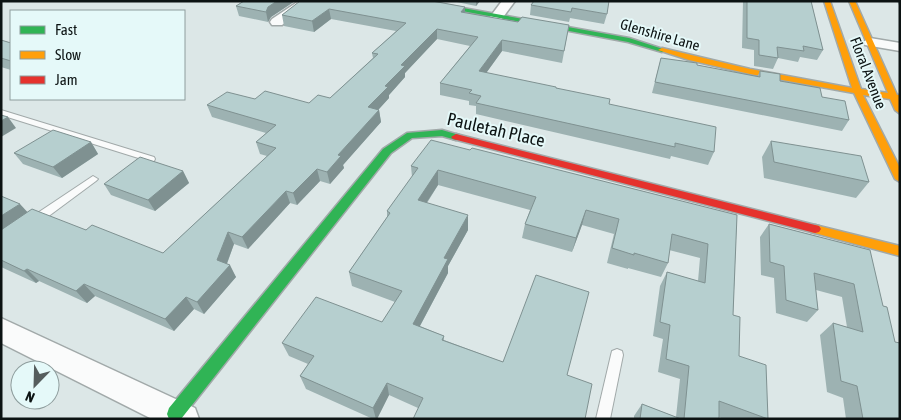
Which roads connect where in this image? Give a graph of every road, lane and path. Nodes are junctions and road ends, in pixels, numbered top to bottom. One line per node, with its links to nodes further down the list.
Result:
1 (307, 1): 7 (street)
2 (412, 1): 6 (street, Glenshire Lane)
3 (509, 1): 6 (street)
4 (827, 1): 10 (street, Floral Avenue)
5 (852, 1): 8 (street, Floral Avenue)
6 (496, 17): 10 (street, Glenshire Lane)
7 (277, 22)
8 (870, 42): 9 (street); 11 (street, Floral Avenue)
9 (900, 47)
10 (857, 91): 11 (street, Glenshire Lane); 16 (street, Floral Avenue)
11 (896, 98): 12 (street, Floral Avenue)
12 (900, 111)
13 (1, 112): 14 (lane)
14 (151, 159)
15 (93, 179): 17 (lane)
16 (900, 180)
17 (24, 229)
18 (900, 251): 21 (street, Pauletah Place)
19 (1, 330): 21 (street)
20 (617, 355): 22 (lane)
21 (179, 417)
22 (603, 419)

